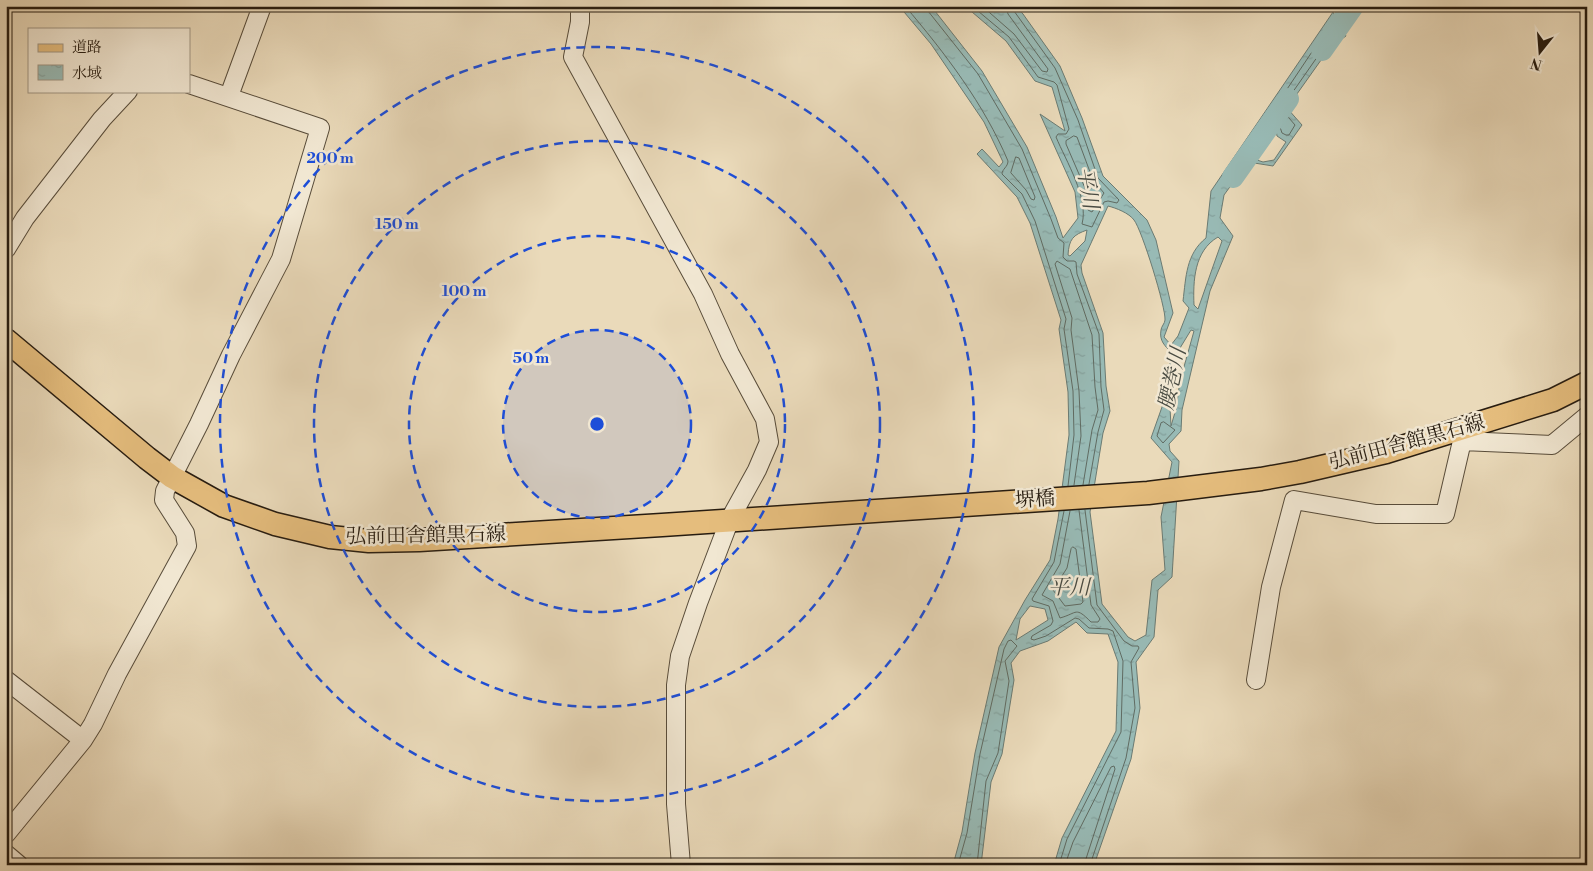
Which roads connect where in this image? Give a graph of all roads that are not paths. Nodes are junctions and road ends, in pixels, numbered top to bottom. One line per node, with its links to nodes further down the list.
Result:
1 (262, 6): 5 (street)
2 (580, 6): 14 (street)
3 (190, 84): 5 (street)
4 (127, 92): 6 (street)
5 (229, 96): 11 (street)
6 (6, 249)
7 (6, 340): 11 (main road, 弘前田舎館黒石線)
8 (1587, 384): 10 (main road, 弘前田舎館黒石線)
9 (1587, 416): 10 (street)
10 (1462, 435): 12 (main road, 弘前田舎館黒石線); 16 (street)
11 (172, 477): 14 (main road, 弘前田舎館黒石線); 17 (street)
12 (1222, 484): 13 (main road, 堺橋)
13 (846, 512): 14 (main road, 弘前田舎館黒石線)
14 (730, 519): 21 (street)
15 (6, 680): 17 (street)
16 (1256, 680)
17 (83, 740): 18 (street)
18 (6, 834)
19 (6, 854): 20 (street)
20 (19, 865)
21 (681, 865)

